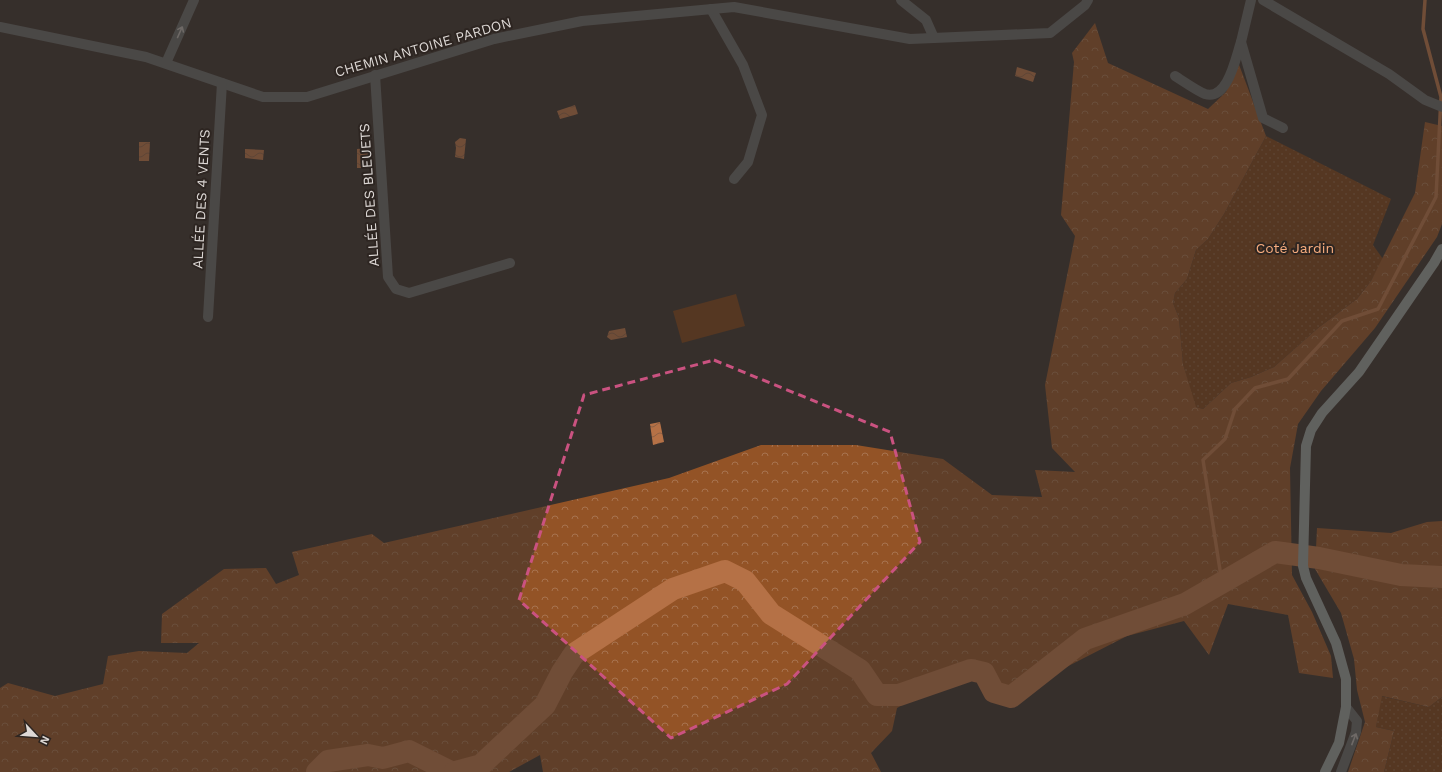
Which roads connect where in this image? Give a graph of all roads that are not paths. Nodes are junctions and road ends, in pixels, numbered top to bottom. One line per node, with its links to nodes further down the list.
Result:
1 (194, 0): 10 (street, one-way to 1)
2 (901, 0): 8 (street)
3 (1088, 0): 8 (street, CHEMIN ANTOINE PARDON)
4 (1251, 0): 9 (street)
5 (1265, 1): 14 (street)
6 (712, 9): 8 (street, CHEMIN ANTOINE PARDON); 11 (street, CHEMIN ANTOINE PARDON); 16 (street)
7 (0, 27): 10 (street, CHEMIN ANTOINE PARDON)
8 (934, 38)
9 (1241, 42): 12 (street); 15 (street)
10 (166, 63): 13 (street, CHEMIN ANTOINE PARDON)
11 (375, 75): 13 (street, CHEMIN ANTOINE PARDON); 18 (street, ALLÉE DES BLEUETS)
12 (1175, 76)
13 (222, 83): 19 (street, ALLÉE DES 4 VENTS)
14 (1437, 106)
15 (1283, 128)
16 (734, 179)
17 (1442, 249): 20 (main road)
18 (510, 263)
19 (208, 317)
20 (1346, 707): 21 (main road); 22 (street, one-way to 20)
21 (1324, 772)
22 (1341, 772)

